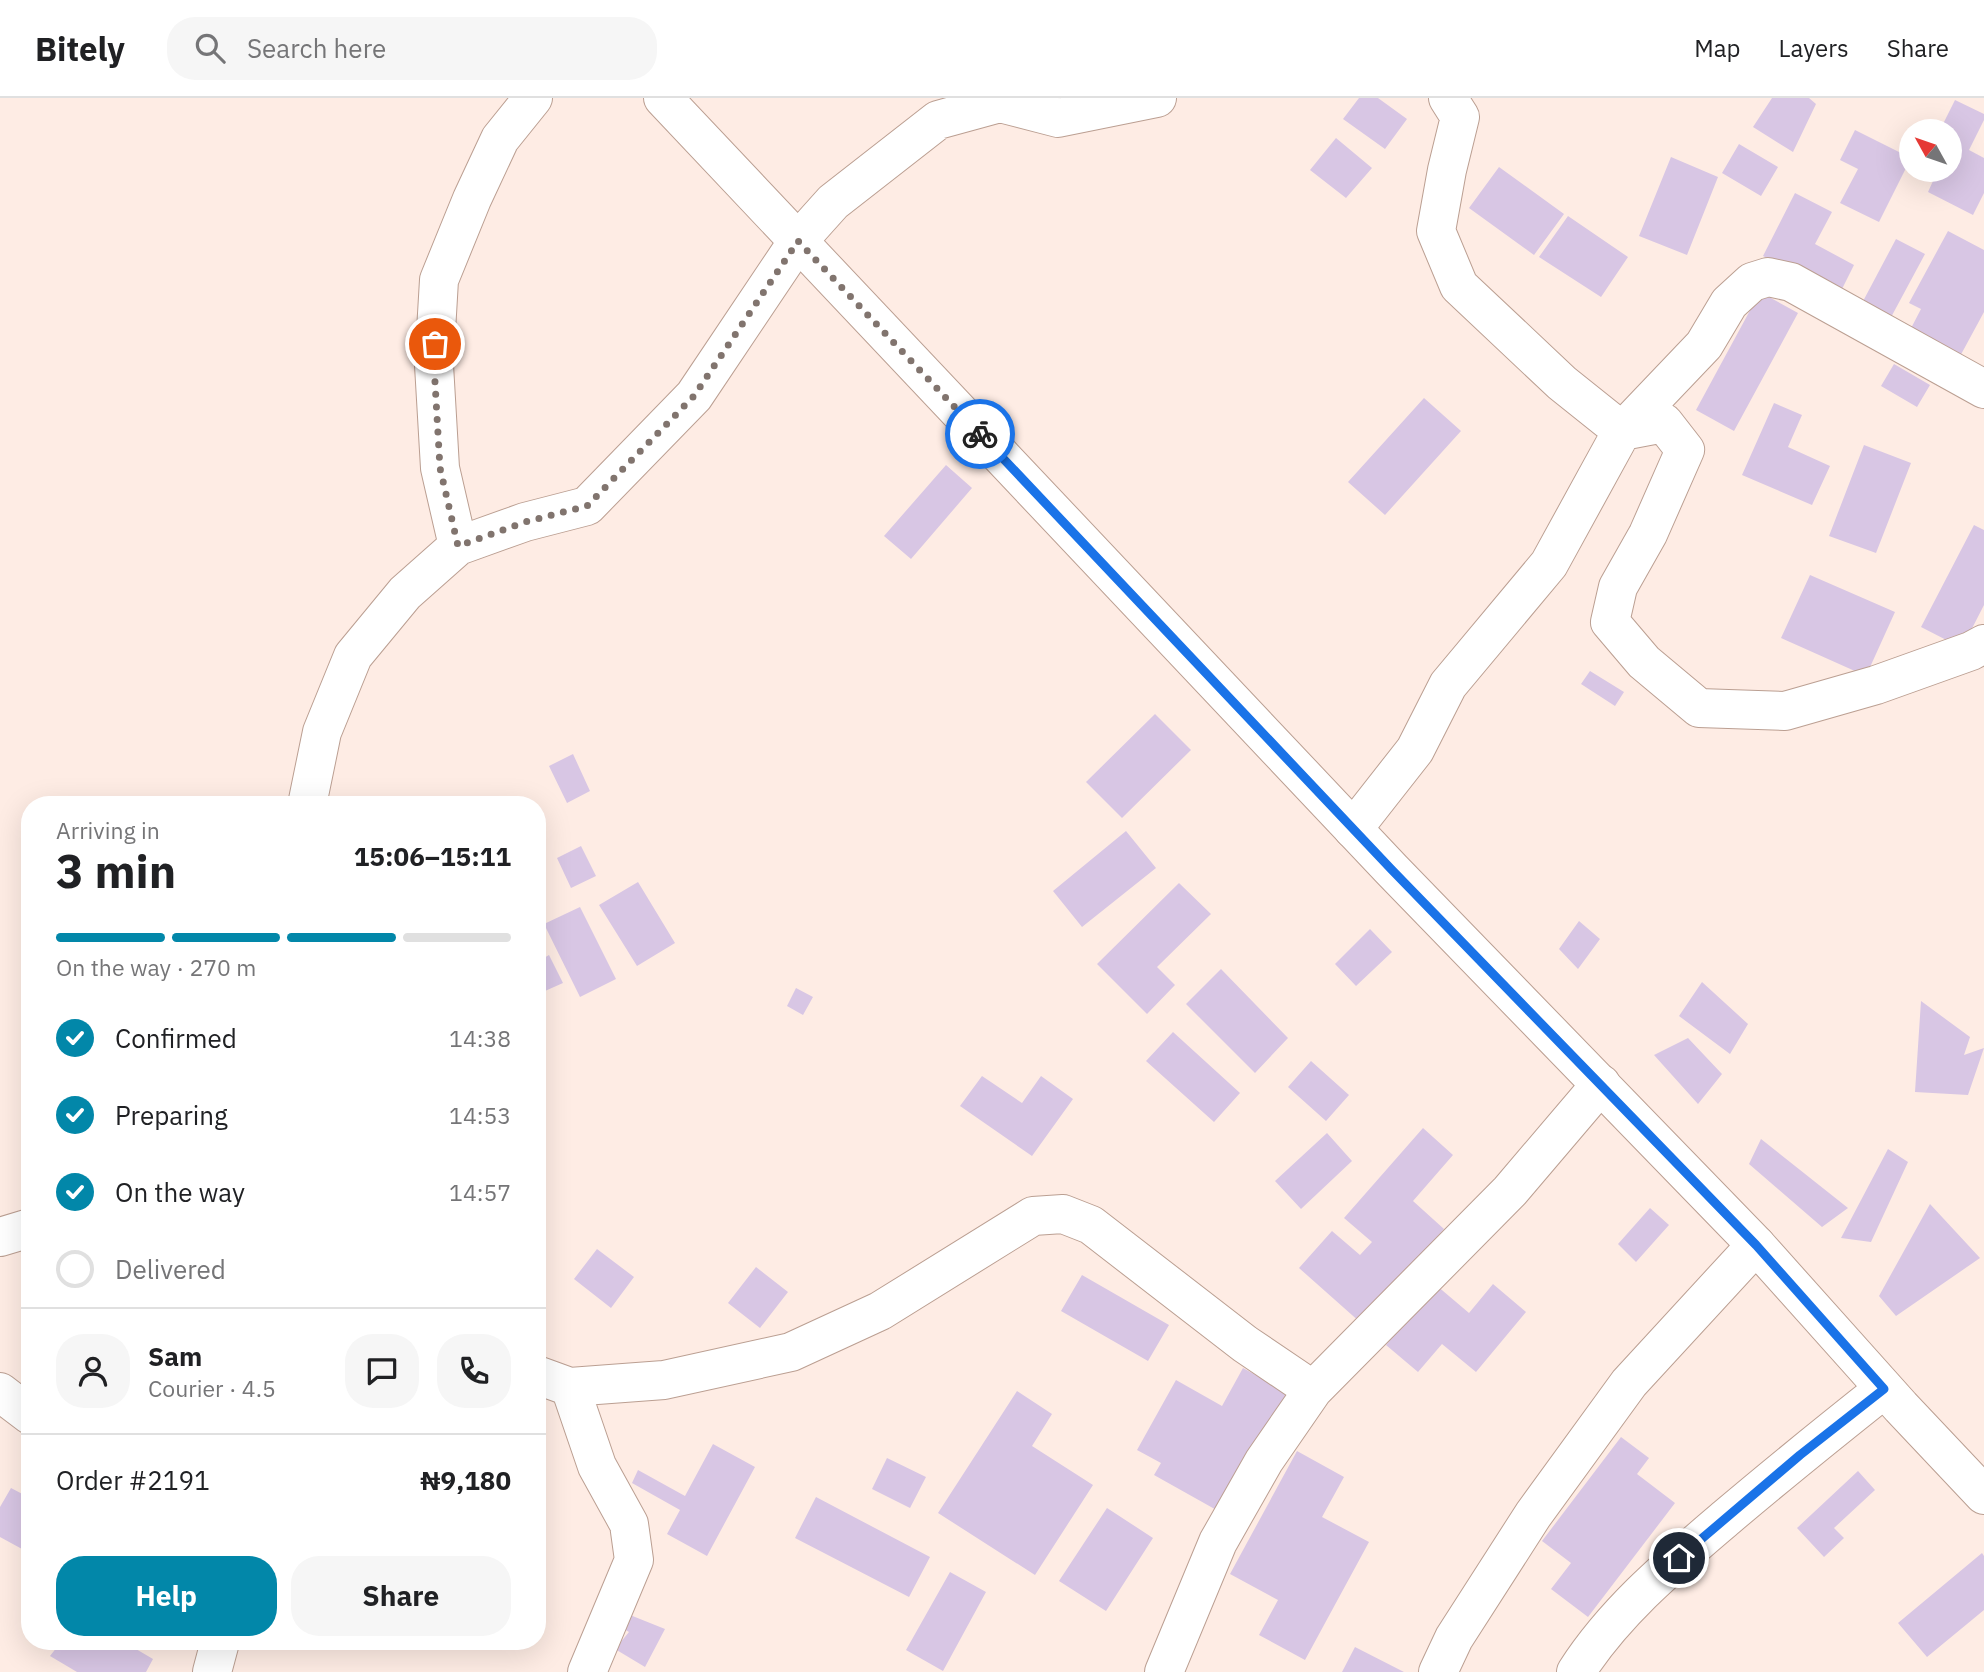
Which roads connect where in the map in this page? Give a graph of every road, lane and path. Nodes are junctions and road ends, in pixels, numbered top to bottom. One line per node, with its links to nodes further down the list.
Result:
1 (533, 98): 8 (street)
2 (663, 98): 5 (street)
3 (1157, 98): 5 (street)
4 (1448, 98): 7 (street)
5 (798, 241): 8 (street); 11 (street)
6 (1984, 389): 7 (street)
7 (1622, 431): 9 (street); 11 (street)
8 (458, 546): 10 (street)
9 (1984, 644)
10 (309, 796)
11 (1353, 829): 12 (street)
12 (1601, 1084): 15 (street); 18 (street)
13 (21, 1231): 14 (street)
14 (0, 1237)
15 (1756, 1245): 17 (street); 26 (street)
16 (553, 1381): 18 (street); 24 (street)
17 (1884, 1389): 21 (street); 27 (street)
18 (1313, 1390): 25 (street)
19 (0, 1392): 20 (street)
20 (21, 1408)
21 (1984, 1495)
22 (218, 1650): 23 (street)
23 (212, 1672)
24 (587, 1672)
25 (1164, 1672)
26 (1438, 1672)
27 (1576, 1672)

